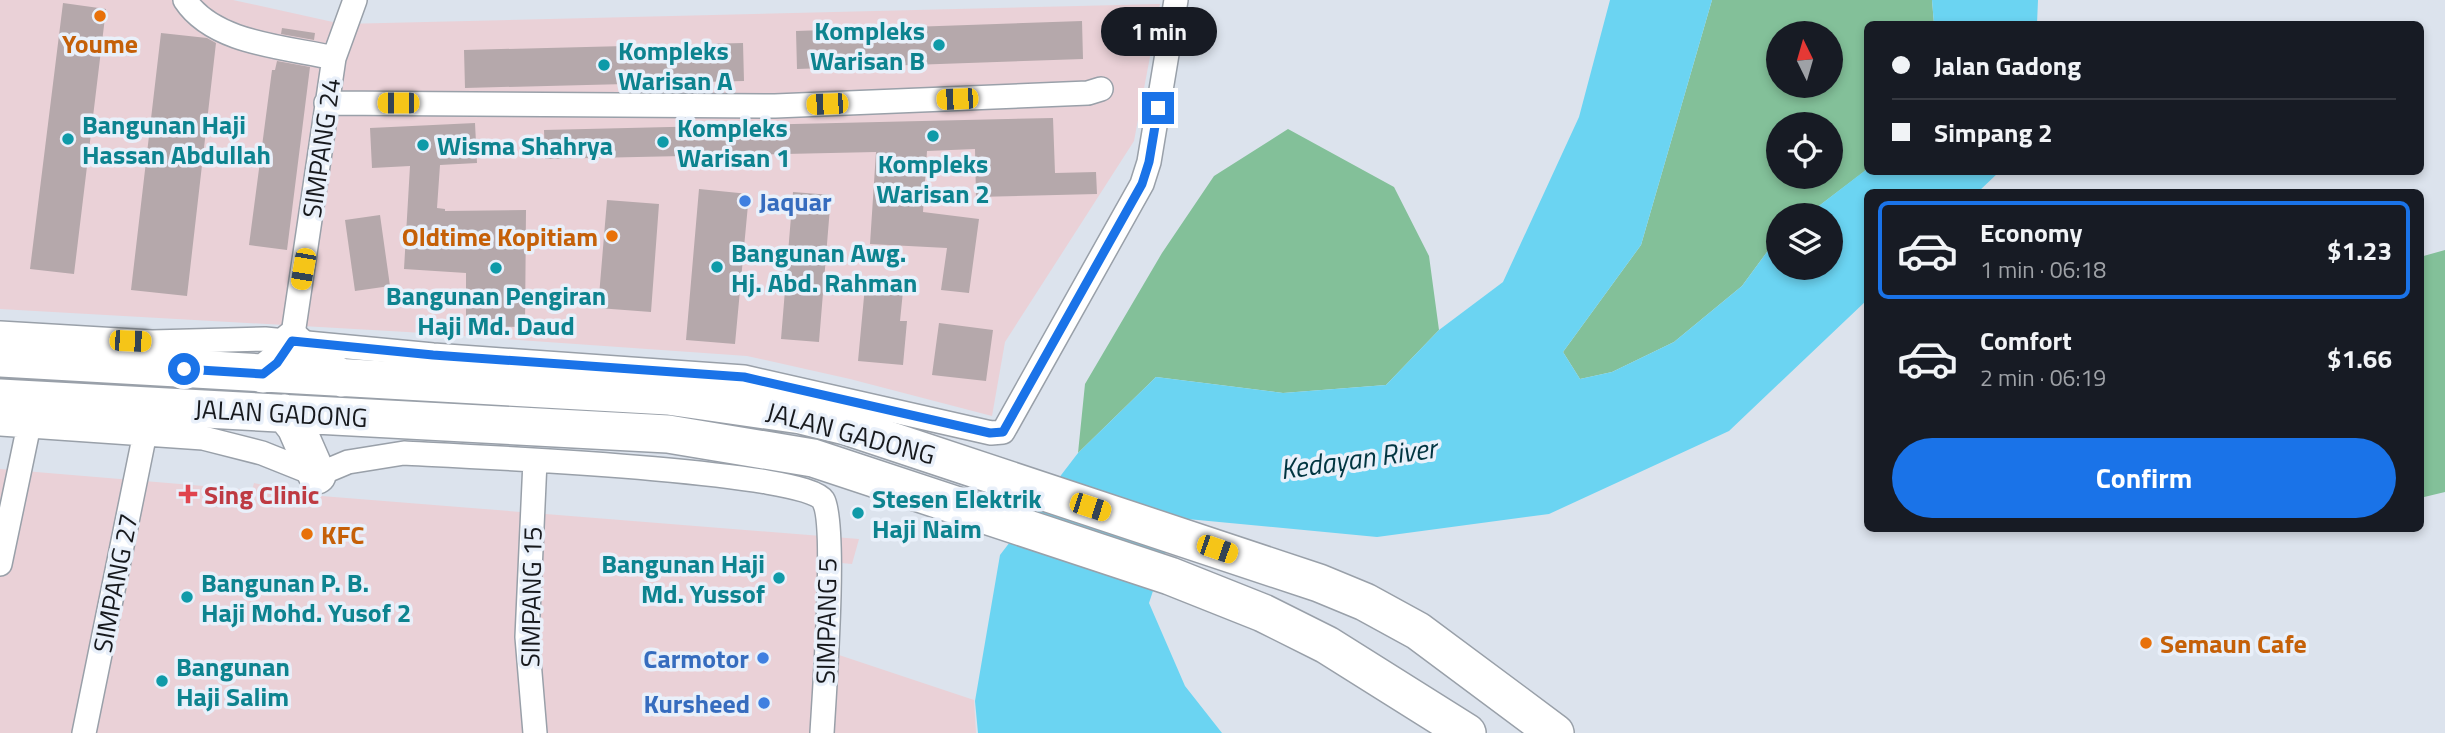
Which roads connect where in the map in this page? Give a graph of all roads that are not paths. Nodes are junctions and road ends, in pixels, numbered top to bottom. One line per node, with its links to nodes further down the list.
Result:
1 (185, 0): 4 (street)
2 (355, 0): 4 (street, SIMPANG 24)
3 (1176, 0): 8 (street)
4 (334, 58): 6 (street, SIMPANG 24)
5 (1101, 89): 6 (street)
6 (326, 103): 8 (street, SIMPANG 24)
7 (0, 333): 8 (street)
8 (292, 341): 10 (main road); 11 (main road)
9 (0, 358): 10 (main road, JALAN GADONG)
10 (263, 374): 11 (main road, JALAN GADONG)
11 (343, 378): 25 (main road, JALAN GADONG)
12 (0, 398): 13 (main road, JALAN GADONG)
13 (285, 414): 14 (main road, JALAN GADONG); 19 (main road)
14 (337, 416): 19 (main road); 21 (main road, JALAN GADONG)
15 (0, 424): 16 (street)
16 (29, 425): 17 (street); 20 (street)
17 (145, 433): 19 (street); 22 (street, SIMPANG 27)
18 (535, 461): 19 (street); 23 (street, SIMPANG 15); 24 (street, SIMPANG 5)
19 (317, 475)
20 (0, 564)
21 (1451, 729)
22 (84, 733)
23 (535, 733)
24 (822, 733)
25 (1555, 733)

